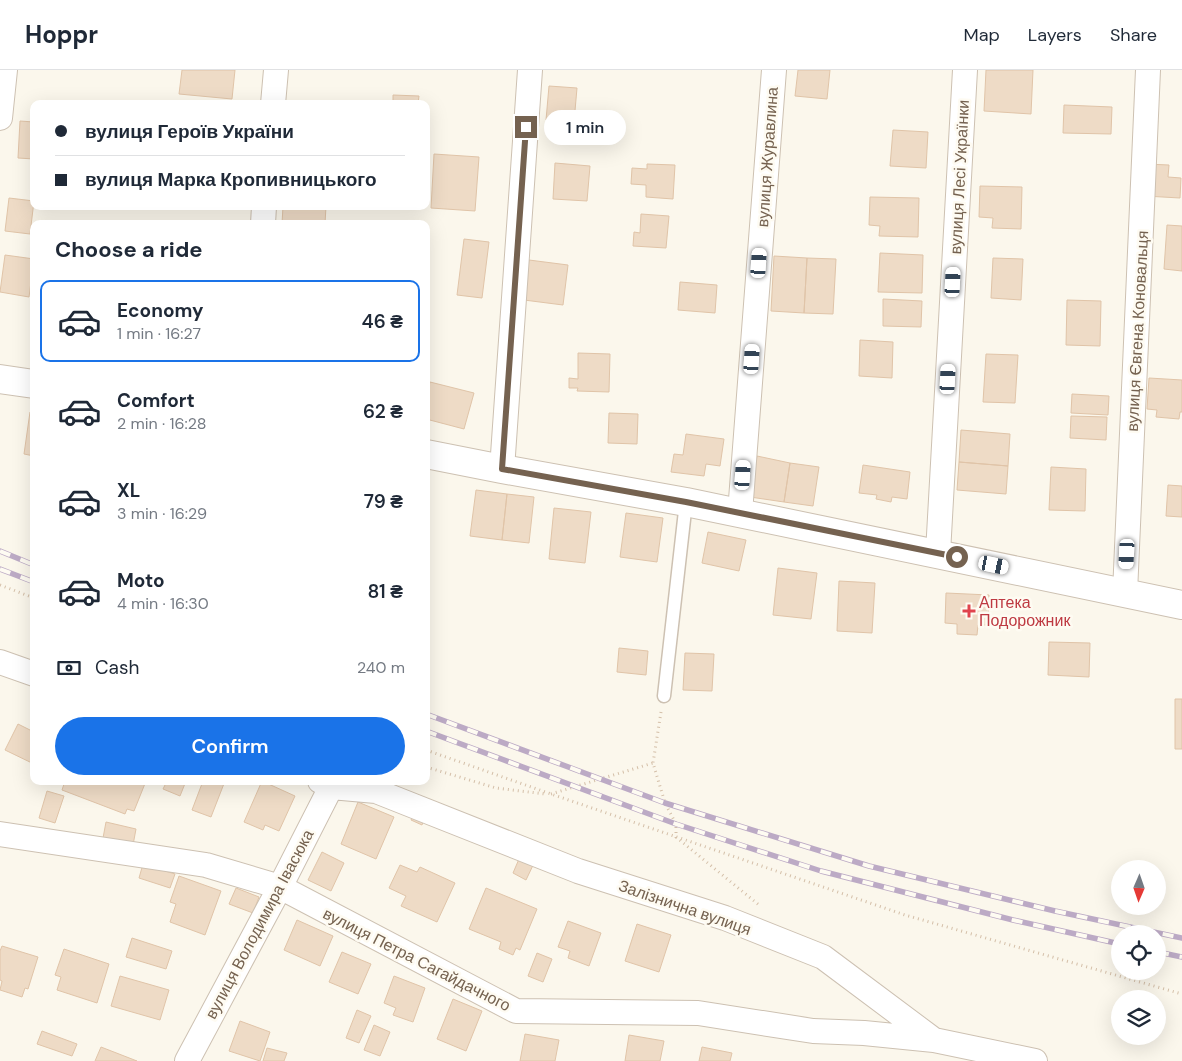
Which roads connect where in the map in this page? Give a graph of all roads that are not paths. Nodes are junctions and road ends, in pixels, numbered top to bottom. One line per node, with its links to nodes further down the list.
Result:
1 (5, 70): 8 (street)
2 (276, 70): 7 (street)
3 (530, 70): 12 (street)
4 (774, 70): 14 (street, вулиця Журавлина)
5 (965, 70): 15 (street, вулиця Лесі Українки)
6 (1148, 70): 16 (street, вулиця Євгена Коновальця)
7 (273, 100)
8 (0, 118)
9 (0, 379): 10 (street)
10 (30, 383)
11 (430, 455): 12 (street)
12 (502, 469): 13 (street)
13 (686, 502): 14 (street); 20 (lane)
14 (740, 513): 15 (street)
15 (938, 553): 16 (street)
16 (1125, 593): 17 (street)
17 (1182, 605)
18 (0, 662): 19 (street)
19 (30, 673)
20 (664, 696)
21 (325, 785): 24 (street, вулиця Володимира Івасюка)
22 (332, 785): 25 (street, Залізнична вулиця)
23 (0, 834): 24 (street, вулиця Петра Сагайдачного)
24 (280, 887): 25 (street, вулиця Петра Сагайдачного); 26 (street, вулиця Володимира Івасюка)
25 (934, 1040): 27 (street, Залізнична вулиця)
26 (187, 1061)
27 (1035, 1061)

